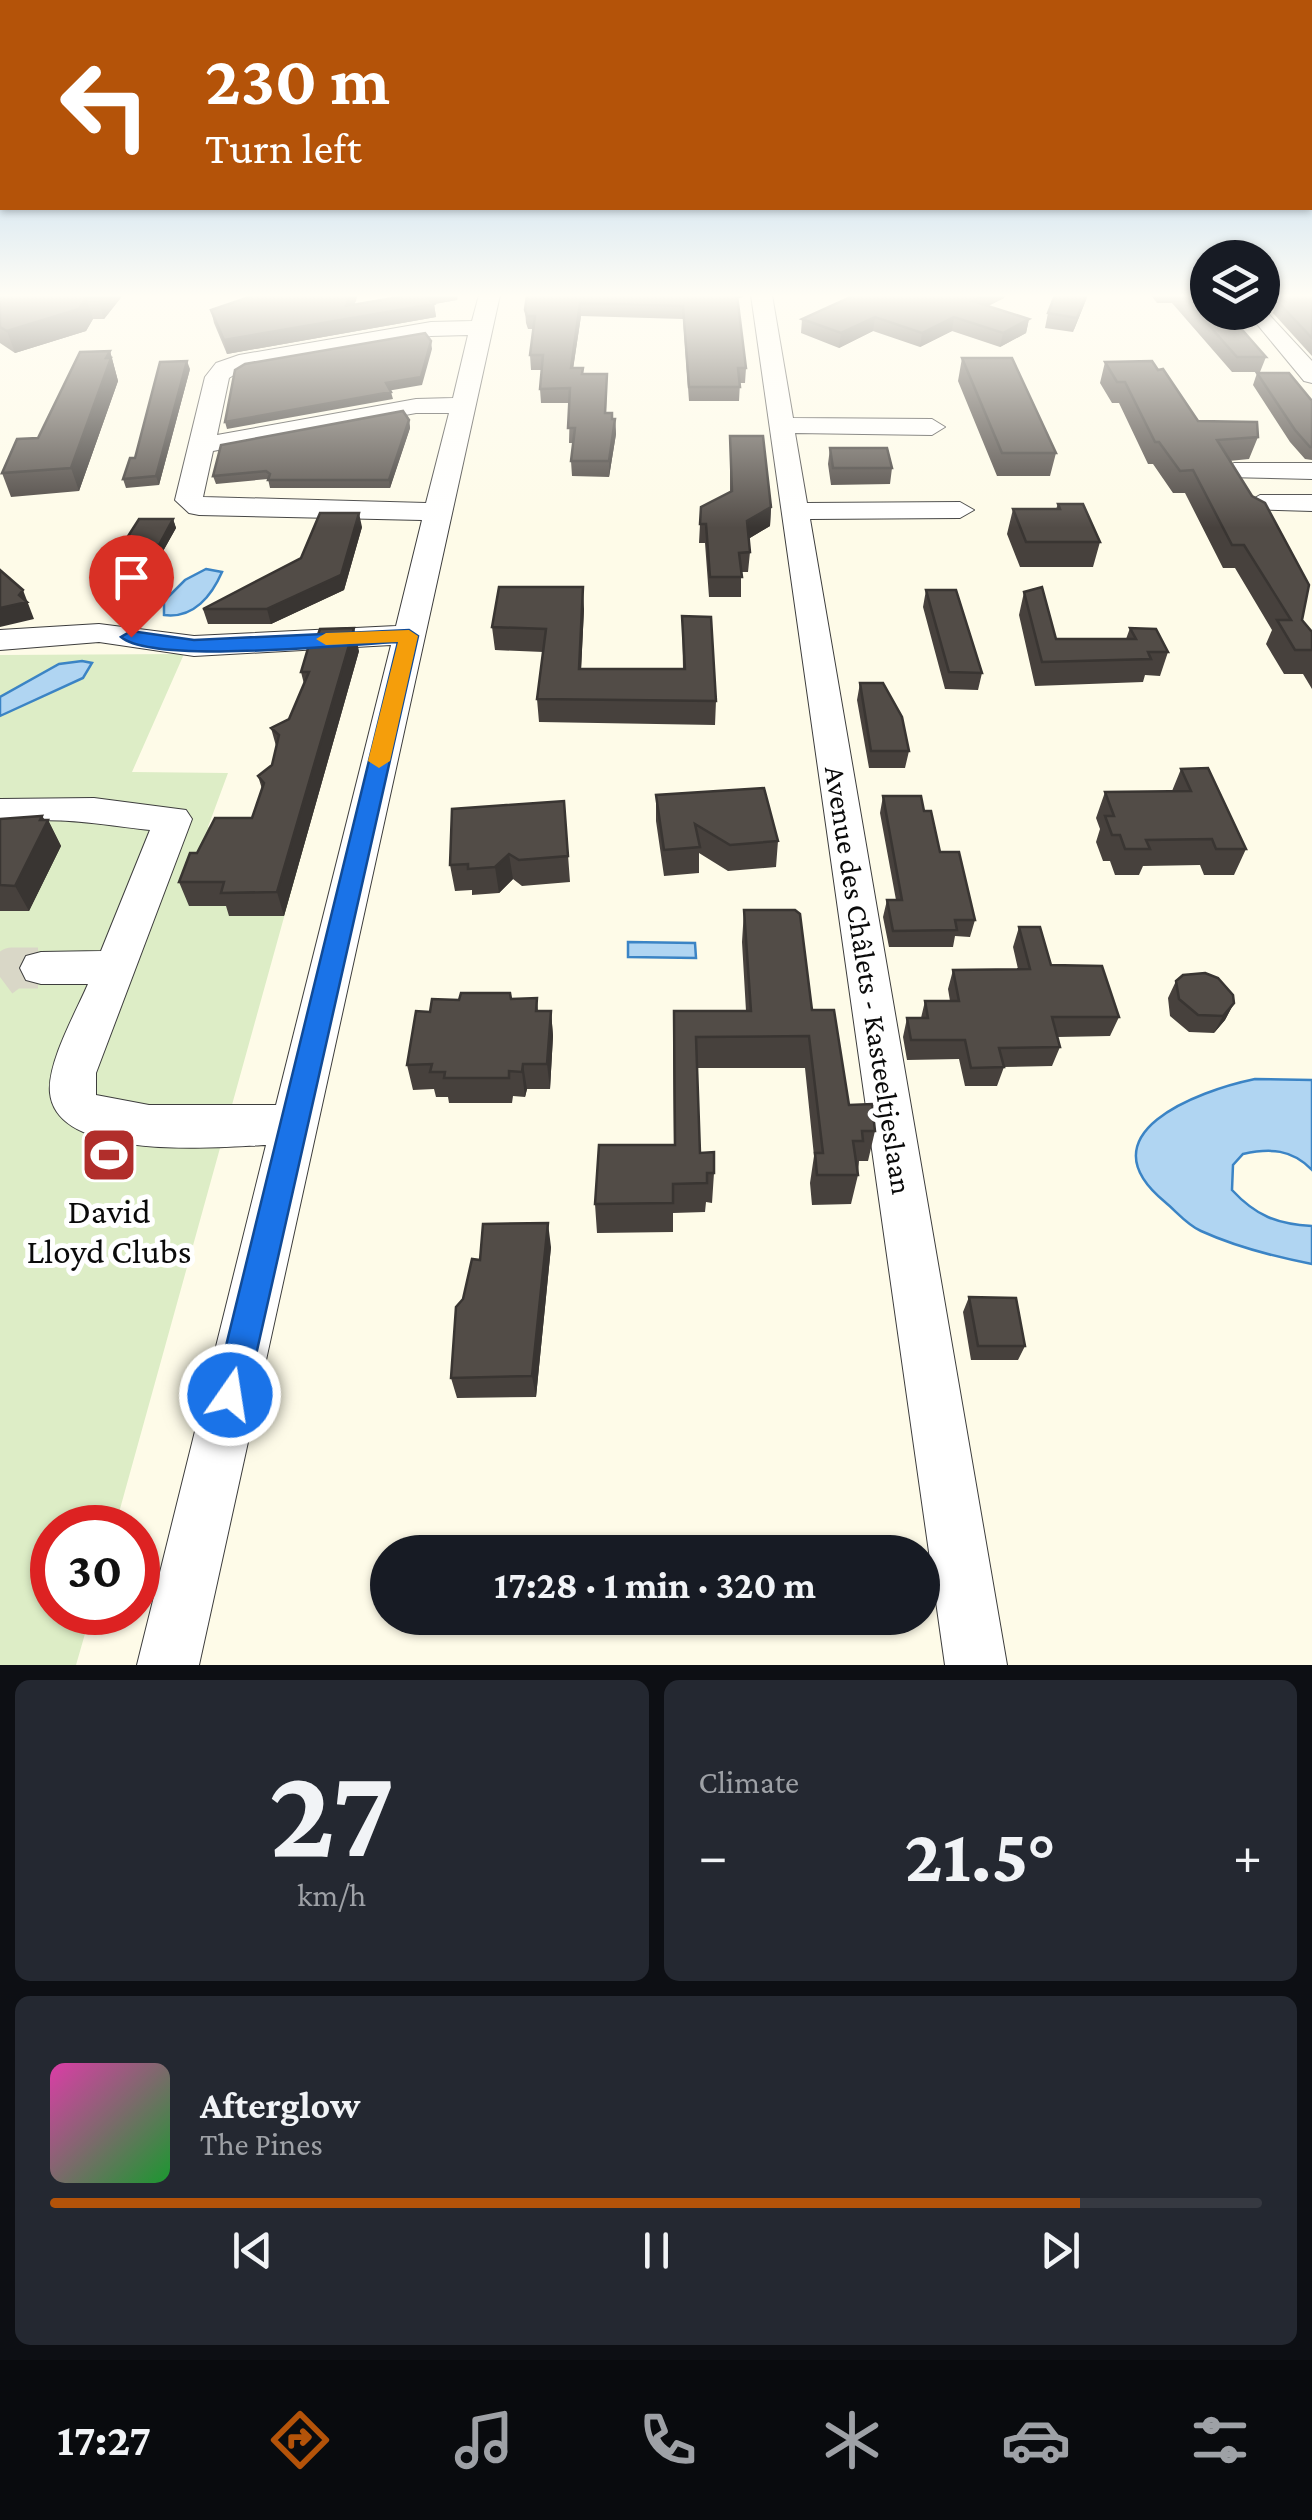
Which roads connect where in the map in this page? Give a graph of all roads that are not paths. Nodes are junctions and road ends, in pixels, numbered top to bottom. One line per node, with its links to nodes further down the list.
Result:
1 (220, 373): 7 (street)
2 (470, 373): 4 (street)
3 (773, 373): 5 (street, Avenue des Châlets - Kasteeltjeslaan)
4 (462, 405): 7 (street); 14 (street)
5 (781, 425): 6 (street); 13 (street, Avenue des Châlets - Kasteeltjeslaan)
6 (932, 427)
7 (202, 446): 14 (street)
8 (1234, 471): 9 (street)
9 (1312, 471)
10 (1260, 503): 11 (street)
11 (1312, 503)
12 (960, 510): 13 (street)
13 (796, 511): 22 (street, Avenue des Châlets - Kasteeltjeslaan)
14 (438, 512): 15 (street)
15 (409, 636): 16 (street); 20 (street)
16 (0, 640)
17 (0, 813): 18 (street)
18 (115, 967): 19 (street); 20 (street)
19 (41, 968)
20 (293, 1124): 21 (street)
21 (168, 1665)
22 (976, 1665)

